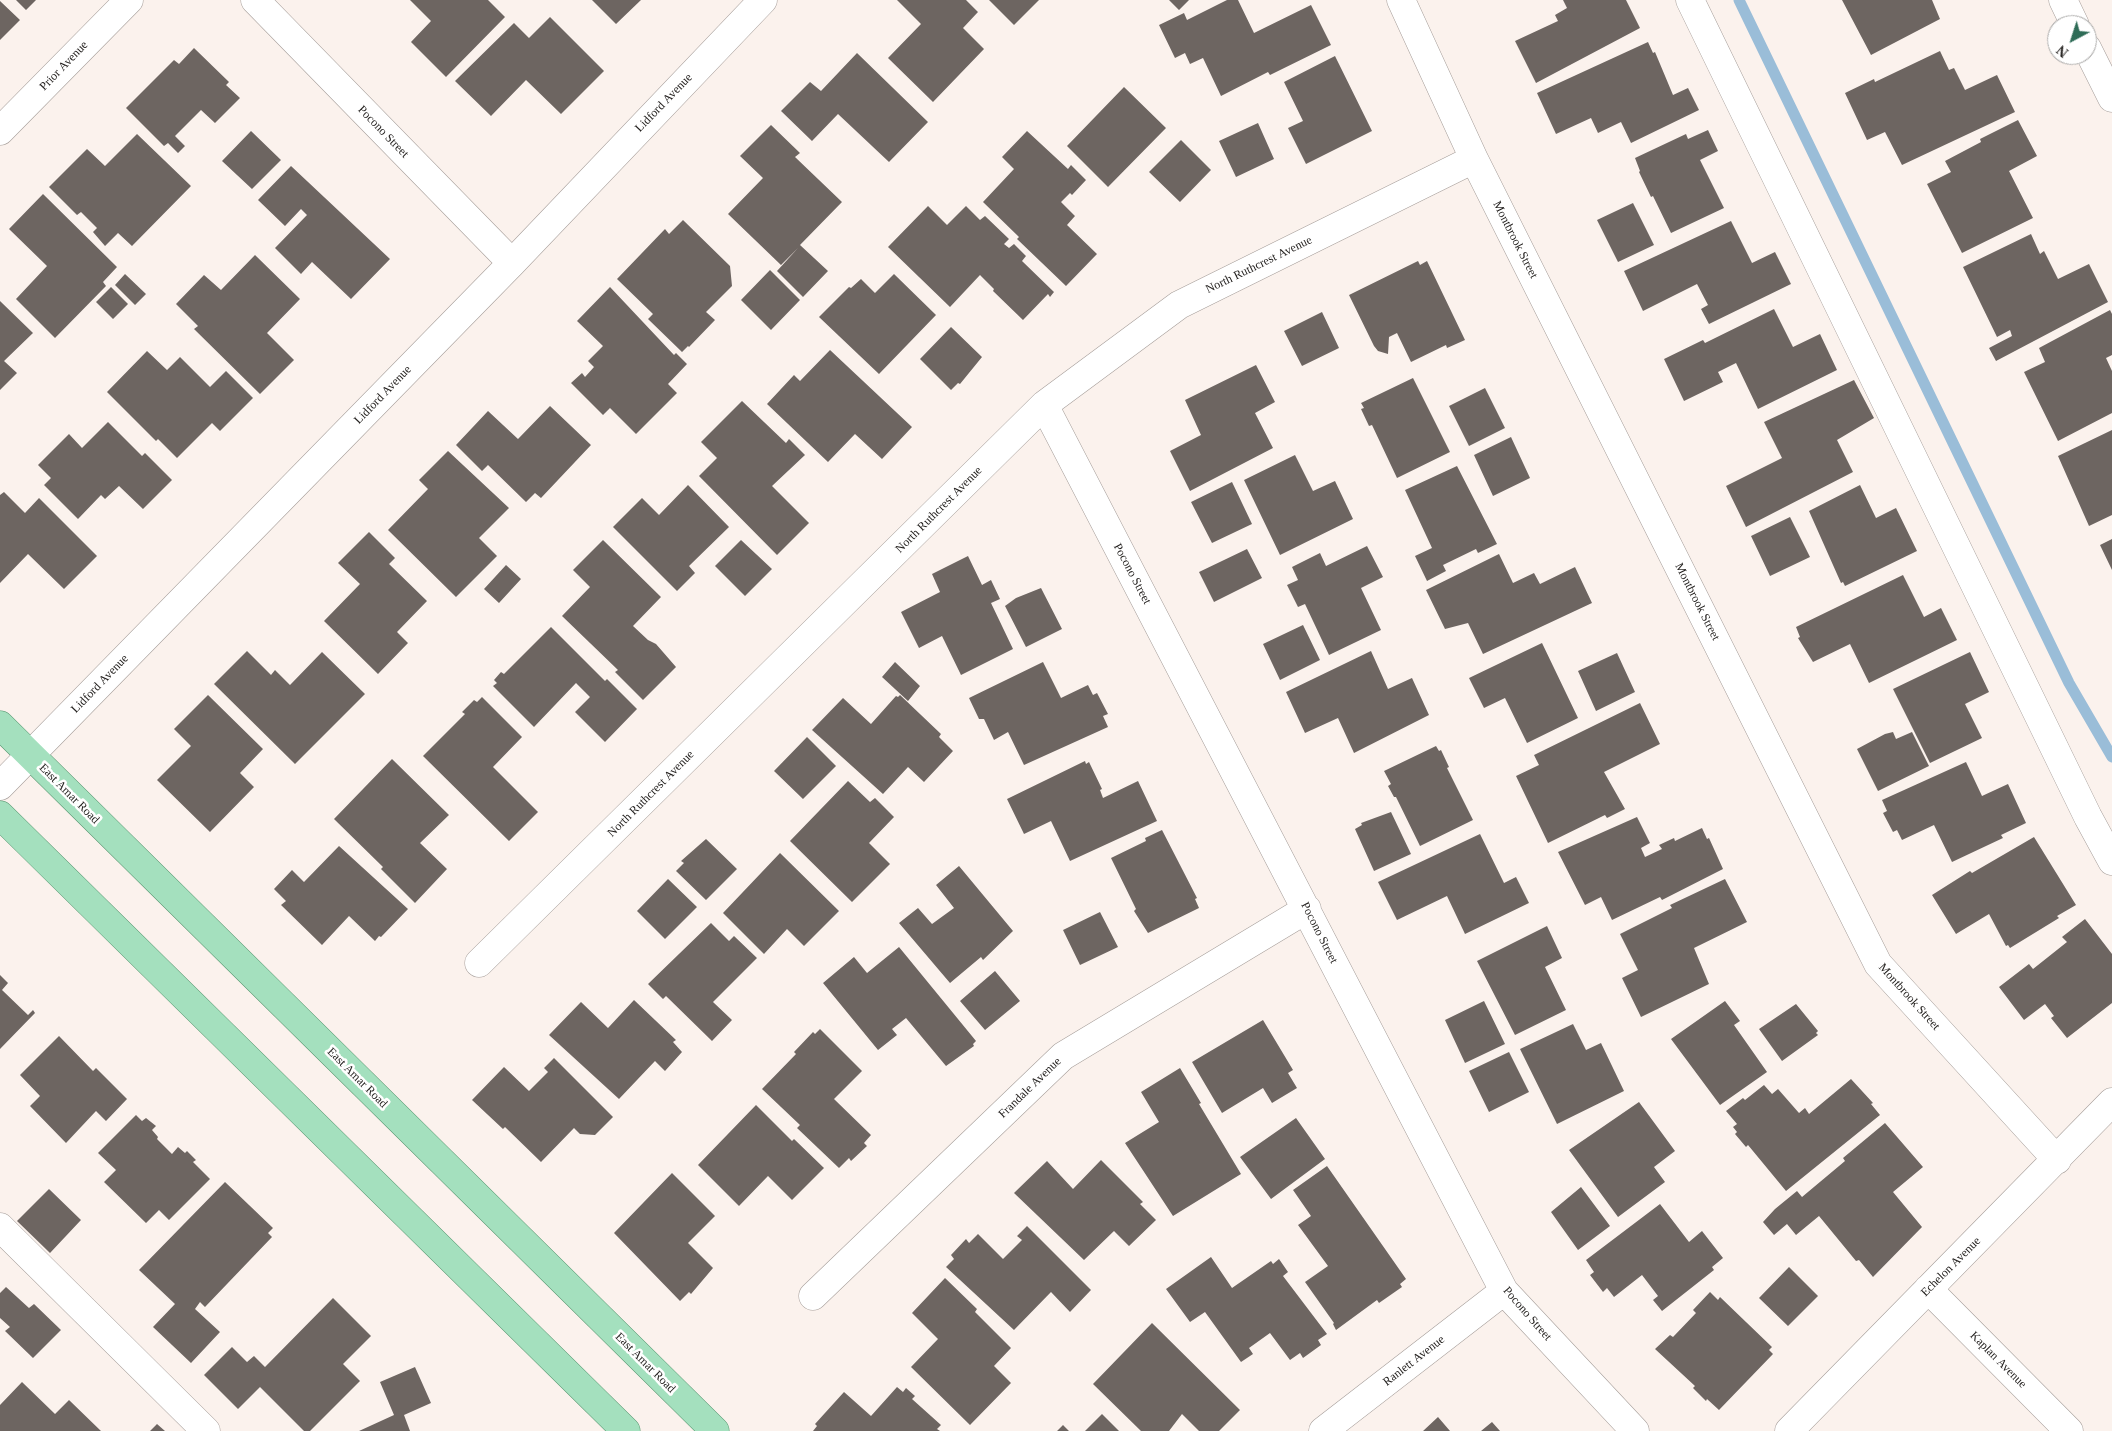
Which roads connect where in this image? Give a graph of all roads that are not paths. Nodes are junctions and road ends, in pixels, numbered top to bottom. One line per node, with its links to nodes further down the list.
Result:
1 (129, 0): 10 (street, Prior Avenue)
2 (255, 0): 12 (street, Pocono Street)
3 (763, 0): 12 (street, Lidford Avenue)
4 (1401, 0): 11 (street, Montbrook Street)
5 (1690, 0): 18 (street)
6 (2063, 0): 7 (street)
7 (2070, 15)
8 (2096, 65): 9 (street)
9 (2112, 98)
10 (0, 131)
11 (1474, 159): 13 (street, North Ruthcrest Avenue); 22 (street, Montbrook Street)
12 (512, 263): 15 (street, Lidford Avenue)
13 (1044, 406): 19 (street, Pocono Street); 20 (street, North Ruthcrest Avenue)
14 (0, 725): 15 (main road, East Amar Road)
15 (30, 755): 16 (street, Lidford Avenue); 29 (main road, East Amar Road)
16 (0, 786)
17 (0, 815): 28 (main road)
18 (2112, 861)
19 (1307, 909): 25 (street, Pocono Street); 26 (street, Frandale Avenue)
20 (480, 963)
21 (2112, 1102): 22 (street, Echelon Avenue)
22 (2057, 1160): 24 (street, Echelon Avenue)
23 (0, 1227): 27 (street)
24 (1928, 1289): 32 (street, Echelon Avenue); 33 (street, Kaplan Avenue)
25 (1504, 1291): 30 (street, Ranlett Avenue); 31 (street, Pocono Street)
26 (813, 1296)
27 (206, 1431)
28 (626, 1431)
29 (715, 1431)
30 (1323, 1431)
31 (1635, 1431)
32 (1789, 1431)
33 (2068, 1431)

